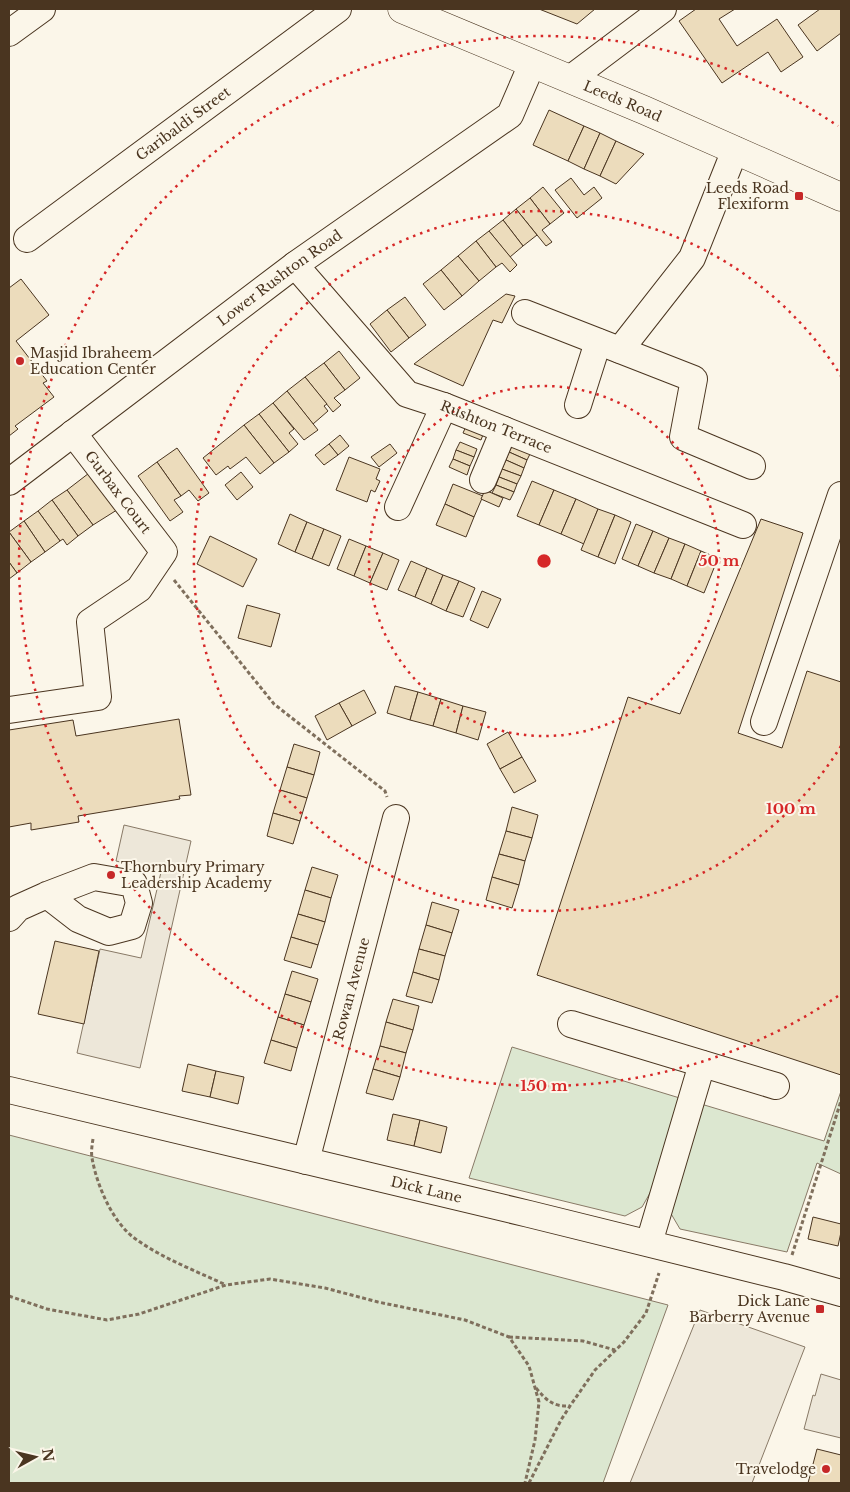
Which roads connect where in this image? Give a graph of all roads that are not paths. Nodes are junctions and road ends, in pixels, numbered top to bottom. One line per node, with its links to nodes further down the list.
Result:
1 (42, 9): 5 (street)
2 (338, 9): 10 (street, Garibaldi Street)
3 (402, 9): 6 (highway, Leeds Road)
4 (663, 9): 7 (street)
5 (9, 33)
6 (532, 64): 7 (highway, Leeds Road); 11 (street, Lower Rushton Road)
7 (570, 79): 8 (highway, Leeds Road)
8 (735, 150): 9 (highway, Leeds Road); 13 (street)
9 (841, 197)
10 (27, 239)
11 (295, 265): 15 (street, Rushton Terrace); 17 (street, Lower Rushton Road)
12 (525, 312): 13 (street)
13 (609, 346): 14 (street); 18 (street)
14 (578, 405)
15 (444, 406): 16 (street, Rushton Terrace); 22 (street)
16 (504, 430): 19 (street); 23 (street, Rushton Terrace)
17 (73, 433): 20 (street, Lower Rushton Road); 24 (street, Gurbax Court)
18 (752, 466)
19 (483, 480)
20 (9, 482)
21 (841, 495): 25 (street)
22 (398, 507)
23 (743, 525)
24 (9, 710)
25 (764, 722)
26 (396, 818): 33 (street, Rowan Avenue)
27 (47, 895): 28 (street)
28 (9, 918)
29 (571, 1024): 30 (street)
30 (702, 1064): 31 (street); 34 (street)
31 (776, 1086)
32 (9, 1090): 33 (street, Dick Lane)
33 (306, 1161): 34 (street, Dick Lane)
34 (649, 1243): 35 (street, Dick Lane)
35 (841, 1293)

